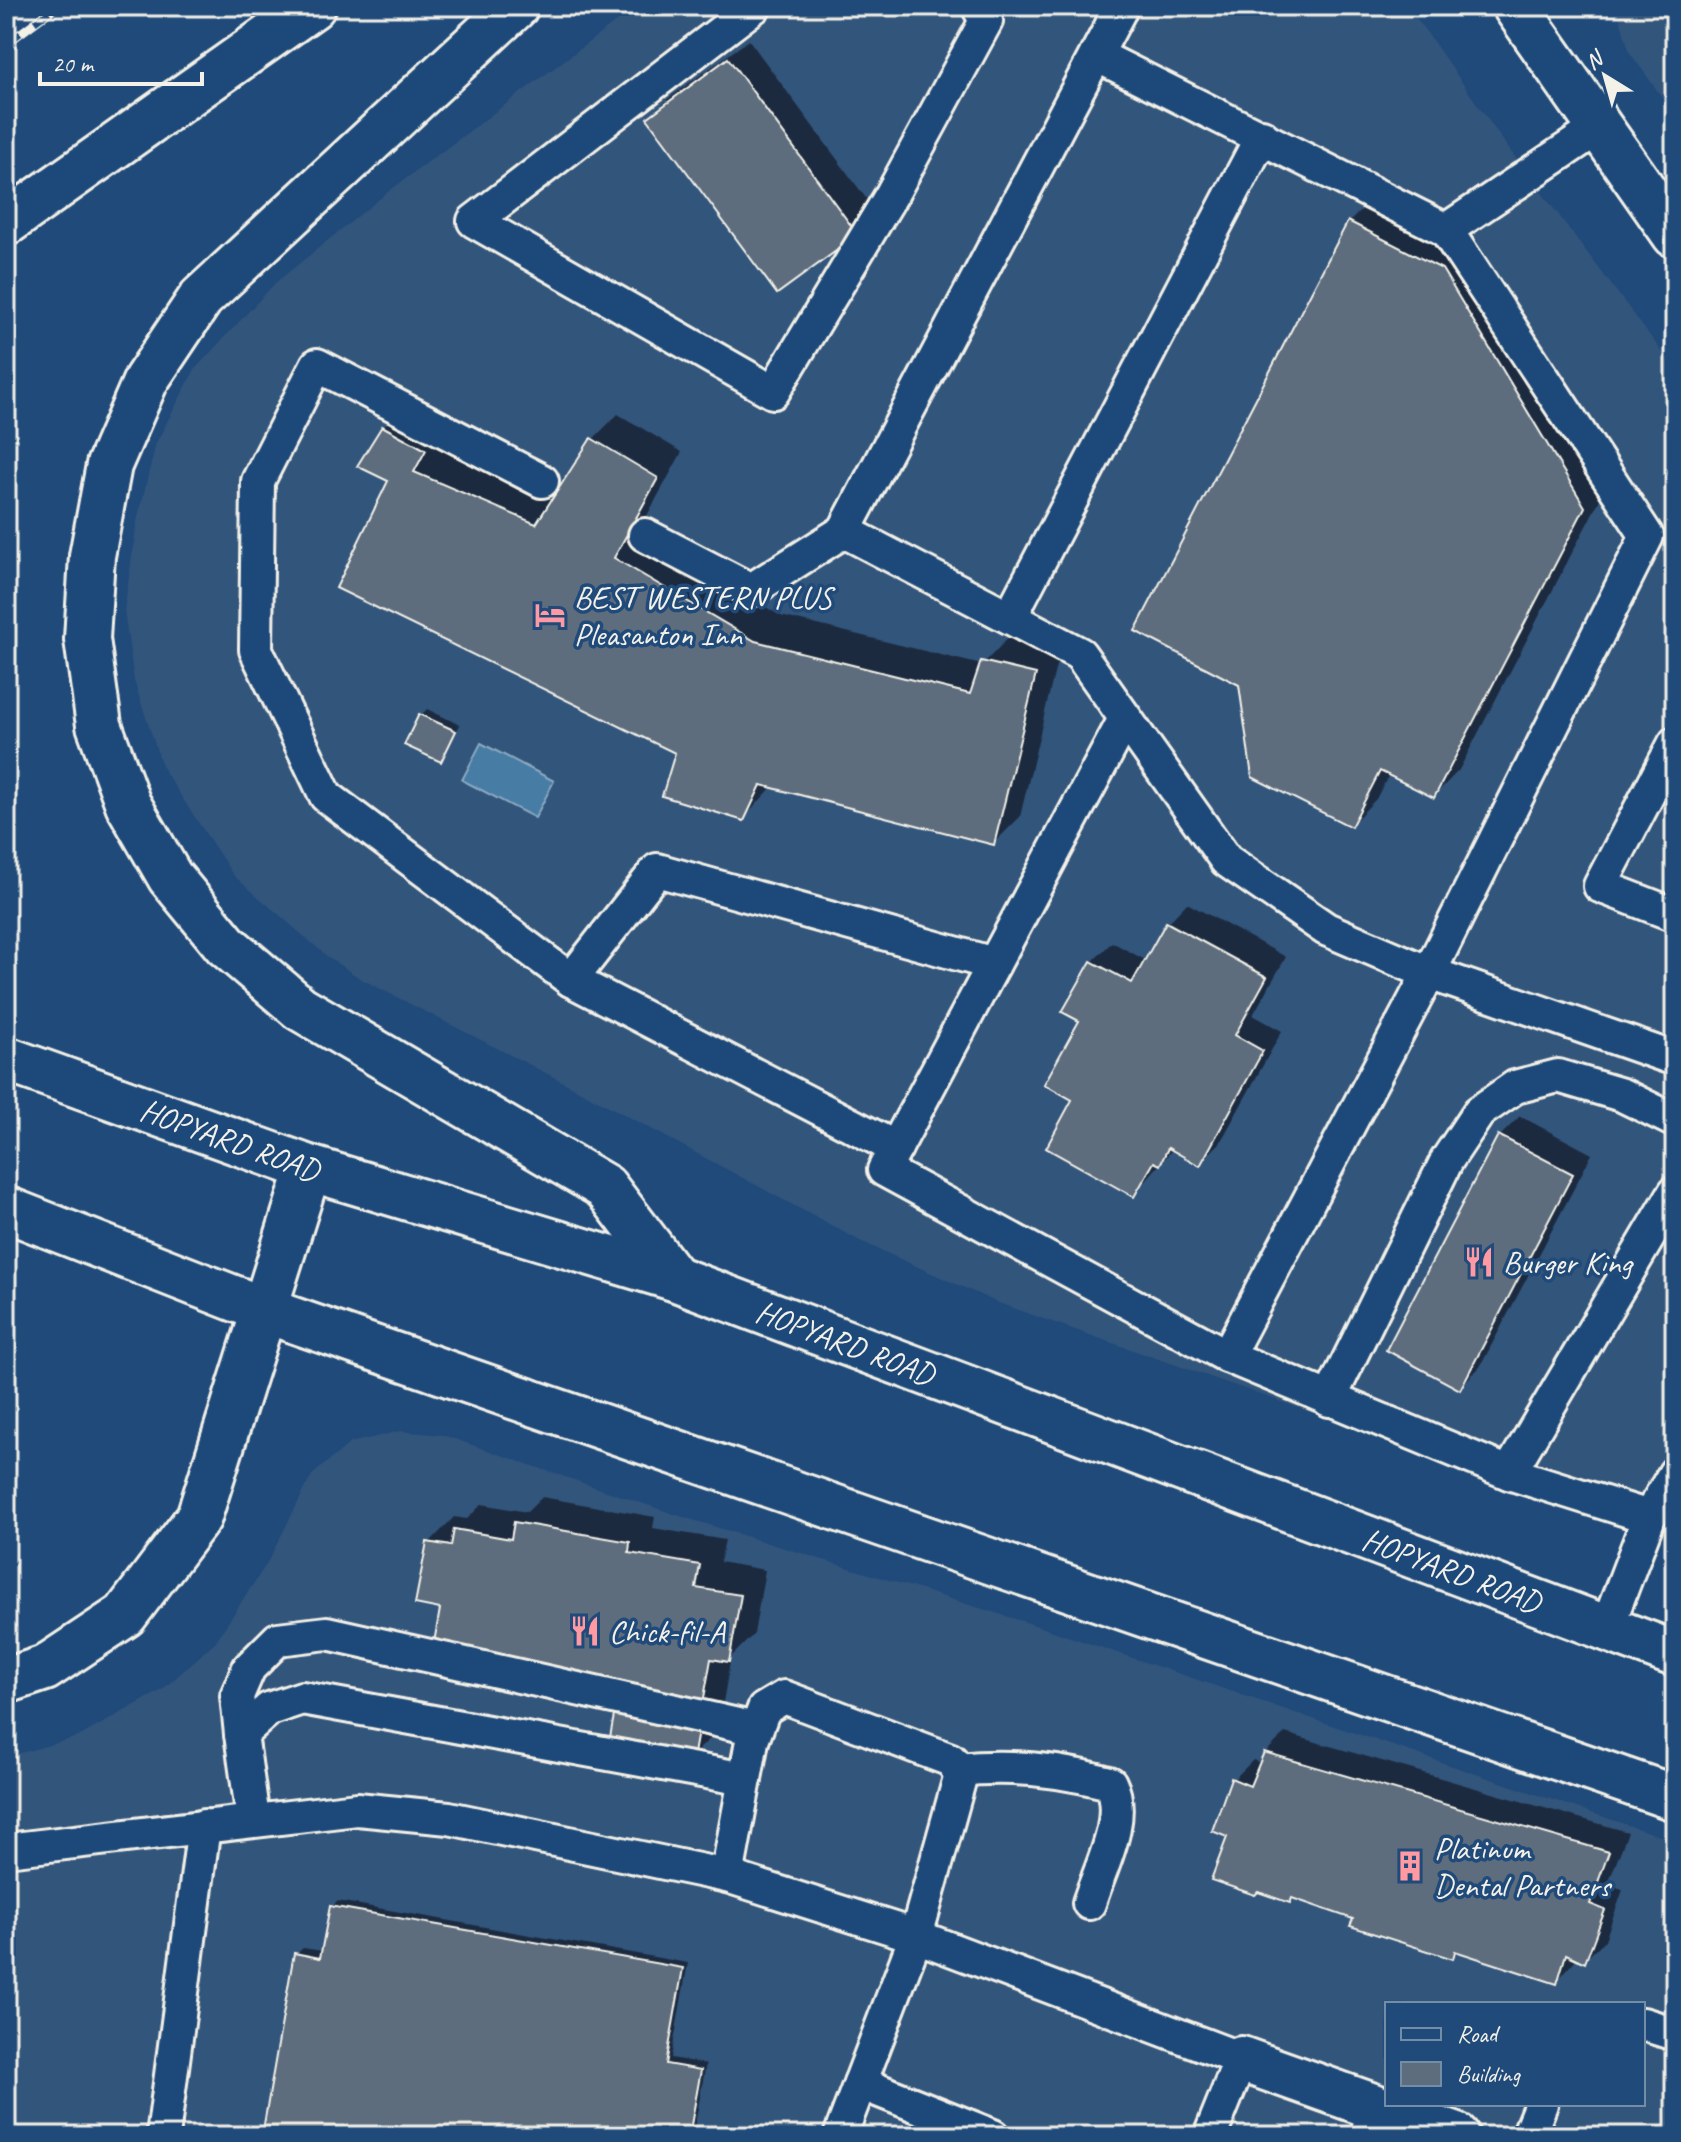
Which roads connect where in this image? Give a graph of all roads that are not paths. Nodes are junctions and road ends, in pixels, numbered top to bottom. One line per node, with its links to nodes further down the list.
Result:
1 (313, 6): 10 (main road)
2 (516, 6): 30 (main road)
3 (755, 6): 4 (lane)
4 (978, 6)
5 (1122, 6): 7 (lane)
6 (1515, 6): 8 (main road)
7 (1096, 55): 9 (lane); 14 (lane)
8 (1600, 127): 11 (lane); 12 (main road)
9 (1262, 136): 11 (lane); 16 (lane)
10 (6, 223)
11 (1446, 230): 21 (lane)
12 (1675, 235)
13 (542, 481): 22 (lane)
14 (844, 531): 15 (lane); 16 (lane)
15 (645, 535)
16 (1010, 617): 17 (lane)
17 (1125, 719): 20 (lane); 21 (lane)
18 (1675, 743): 19 (lane)
19 (1675, 915)
20 (994, 964): 22 (lane); 26 (lane)
21 (1429, 973): 24 (lane); 32 (lane)
22 (571, 980): 26 (lane)
23 (6, 1059): 27 (main road, HOPYARD ROAD)
24 (1675, 1059)
25 (1675, 1121): 33 (lane)
26 (896, 1148): 32 (lane)
27 (309, 1168): 30 (main road, HOPYARD ROAD); 31 (main road)
28 (1675, 1192): 34 (lane)
29 (6, 1209): 31 (main road)
30 (674, 1278): 37 (main road, HOPYARD ROAD)
31 (264, 1310): 39 (main road); 44 (main road)
32 (1227, 1356): 33 (lane)
33 (1329, 1400): 34 (lane)
34 (1509, 1473): 36 (lane)
35 (1675, 1473): 36 (lane)
36 (1649, 1517): 37 (lane)
37 (1606, 1630): 38 (main road, HOPYARD ROAD)
38 (1675, 1654)
39 (6, 1681)
40 (756, 1729): 41 (lane); 42 (lane); 43 (lane)
41 (241, 1734): 43 (lane); 45 (lane)
42 (958, 1770): 49 (lane); 50 (lane)
43 (745, 1779): 48 (lane)
44 (1675, 1798)
45 (253, 1819): 46 (lane); 48 (lane)
46 (204, 1826): 47 (lane); 57 (lane)
47 (6, 1850)
48 (727, 1876): 50 (lane)
49 (1089, 1903)
50 (916, 1936): 53 (lane); 54 (lane)
51 (1645, 2025): 52 (lane)
52 (1675, 2034)
53 (1241, 2059): 56 (main road); 60 (lane)
54 (860, 2083): 58 (lane); 59 (lane)
55 (1540, 2106): 62 (lane)
56 (1371, 2122): 61 (main road)
57 (163, 2136)
58 (840, 2136)
59 (993, 2136)
60 (1210, 2136)
61 (1457, 2136)
62 (1528, 2136)

